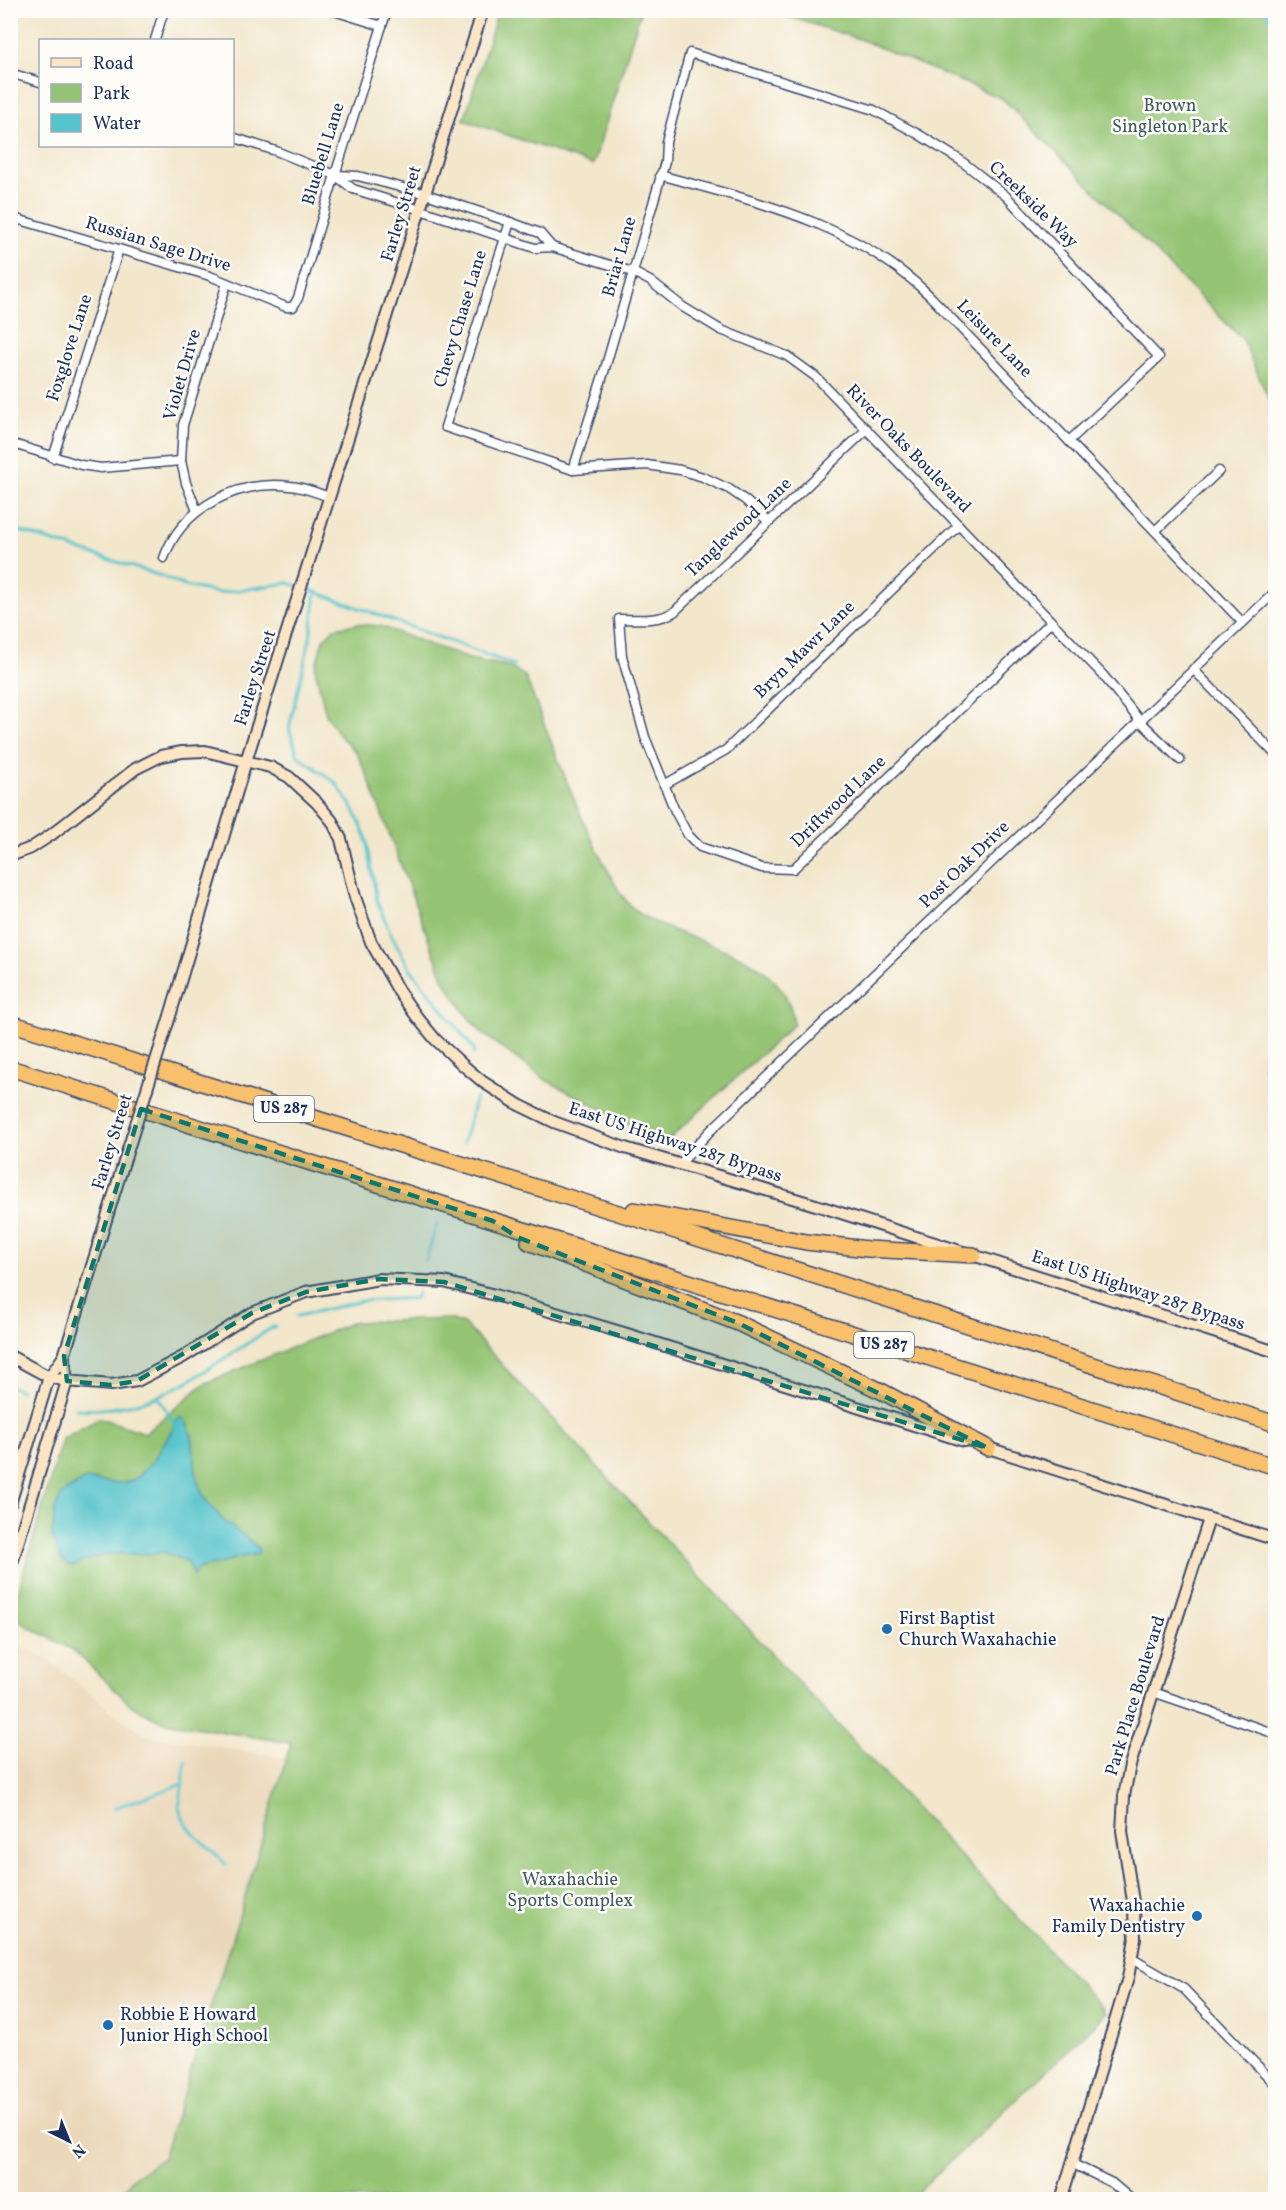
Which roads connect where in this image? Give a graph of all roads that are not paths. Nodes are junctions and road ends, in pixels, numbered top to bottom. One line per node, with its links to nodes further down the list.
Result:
1 (164, 10): 6 (street)
2 (331, 10): 5 (street)
3 (387, 10): 5 (street, Bluebell Lane)
4 (483, 10): 13 (main road, Farley Street)
5 (382, 26): 11 (street, Bluebell Lane)
6 (155, 39)
7 (690, 53): 12 (street, Briar Lane); 24 (street, Creekside Way)
8 (10, 73): 9 (street)
9 (39, 82)
10 (234, 138): 11 (street, River Oaks Boulevard)
11 (335, 175): 13 (street, River Oaks Boulevard); 14 (street, River Oaks Boulevard); 22 (street, Bluebell Lane)
12 (660, 175): 20 (street, Briar Lane); 24 (street, Leisure Lane)
13 (426, 194): 14 (main road, Farley Street); 16 (street, River Oaks Boulevard)
14 (421, 210): 17 (street, River Oaks Boulevard); 30 (main road, Farley Street)
15 (10, 217): 19 (street, Russian Sage Drive)
16 (510, 222): 17 (street, Chevy Chase Lane); 18 (street, River Oaks Boulevard)
17 (503, 238): 18 (street, River Oaks Boulevard); 28 (street, Chevy Chase Lane)
18 (552, 247): 20 (street, River Oaks Boulevard)
19 (119, 249): 21 (street, Russian Sage Drive); 26 (street, Foxglove Lane)
20 (633, 272): 23 (street, River Oaks Boulevard); 28 (street, Briar Lane)
21 (227, 283): 22 (street, Russian Sage Drive); 27 (street, Violet Drive)
22 (293, 307)
23 (867, 429): 32 (street, Tanglewood Lane); 33 (street, River Oaks Boulevard)
24 (1069, 441): 34 (street, Leisure Lane)
25 (10, 443): 26 (street)
26 (53, 458): 27 (street)
27 (181, 461): 31 (street, Violet Drive)
28 (573, 470): 32 (street)
29 (1219, 471): 34 (street)
30 (330, 497): 31 (street); 44 (main road, Farley Street)
31 (197, 510): 35 (street)
32 (769, 522): 37 (street, Tanglewood Lane)
33 (959, 525): 38 (street, River Oaks Boulevard); 45 (street, Bryn Mawr Lane)
34 (1155, 531): 39 (street, Leisure Lane)
35 (164, 558)
36 (1275, 591): 39 (street, Post Oak Drive)
37 (619, 619): 45 (street, Driftwood Lane)
38 (1051, 622): 41 (street, River Oaks Boulevard); 45 (street, Driftwood Lane)
39 (1242, 622): 40 (street, Post Oak Drive)
40 (1193, 669): 41 (street, Post Oak Drive); 42 (street)
41 (1140, 720): 43 (street, River Oaks Boulevard); 51 (street, Post Oak Drive)
42 (1275, 755)
43 (1180, 760)
44 (246, 761): 46 (main road, East US Highway 287 Bypass); 51 (main road, East US Highway 287 Bypass); 57 (main road, Farley Street, bridge)
45 (664, 785)
46 (10, 856)
47 (10, 1023): 52 (highway, US 287)
48 (10, 1068): 53 (highway, US 287)
49 (1275, 1071): 50 (street)
50 (1275, 1097)
51 (680, 1164): 54 (main road, East US Highway 287 Bypass)
52 (557, 1195): 54 (highway); 60 (highway, US 287)
53 (493, 1221): 61 (highway); 62 (highway, US 287)
54 (972, 1255): 55 (main road, East US Highway 287 Bypass)
55 (1275, 1352)
56 (10, 1356): 58 (main road)
57 (64, 1356): 58 (main road); 59 (main road)
58 (49, 1377): 59 (main road); 63 (main road)
59 (67, 1381): 61 (main road); 66 (main road)
60 (1275, 1424)
61 (988, 1448): 64 (main road)
62 (1275, 1467)
63 (10, 1504)
64 (1209, 1519): 65 (main road); 67 (main road, Park Place Boulevard)
65 (1275, 1540)
66 (10, 1570)
67 (1153, 1692): 68 (street); 69 (main road, Park Place Boulevard)
68 (1275, 1734)
69 (1131, 1958): 70 (street); 71 (main road, Park Place Boulevard)
70 (1274, 2081)
71 (1071, 2163): 72 (main road, Park Place Boulevard); 73 (street)
72 (1060, 2199)
73 (1132, 2199)

